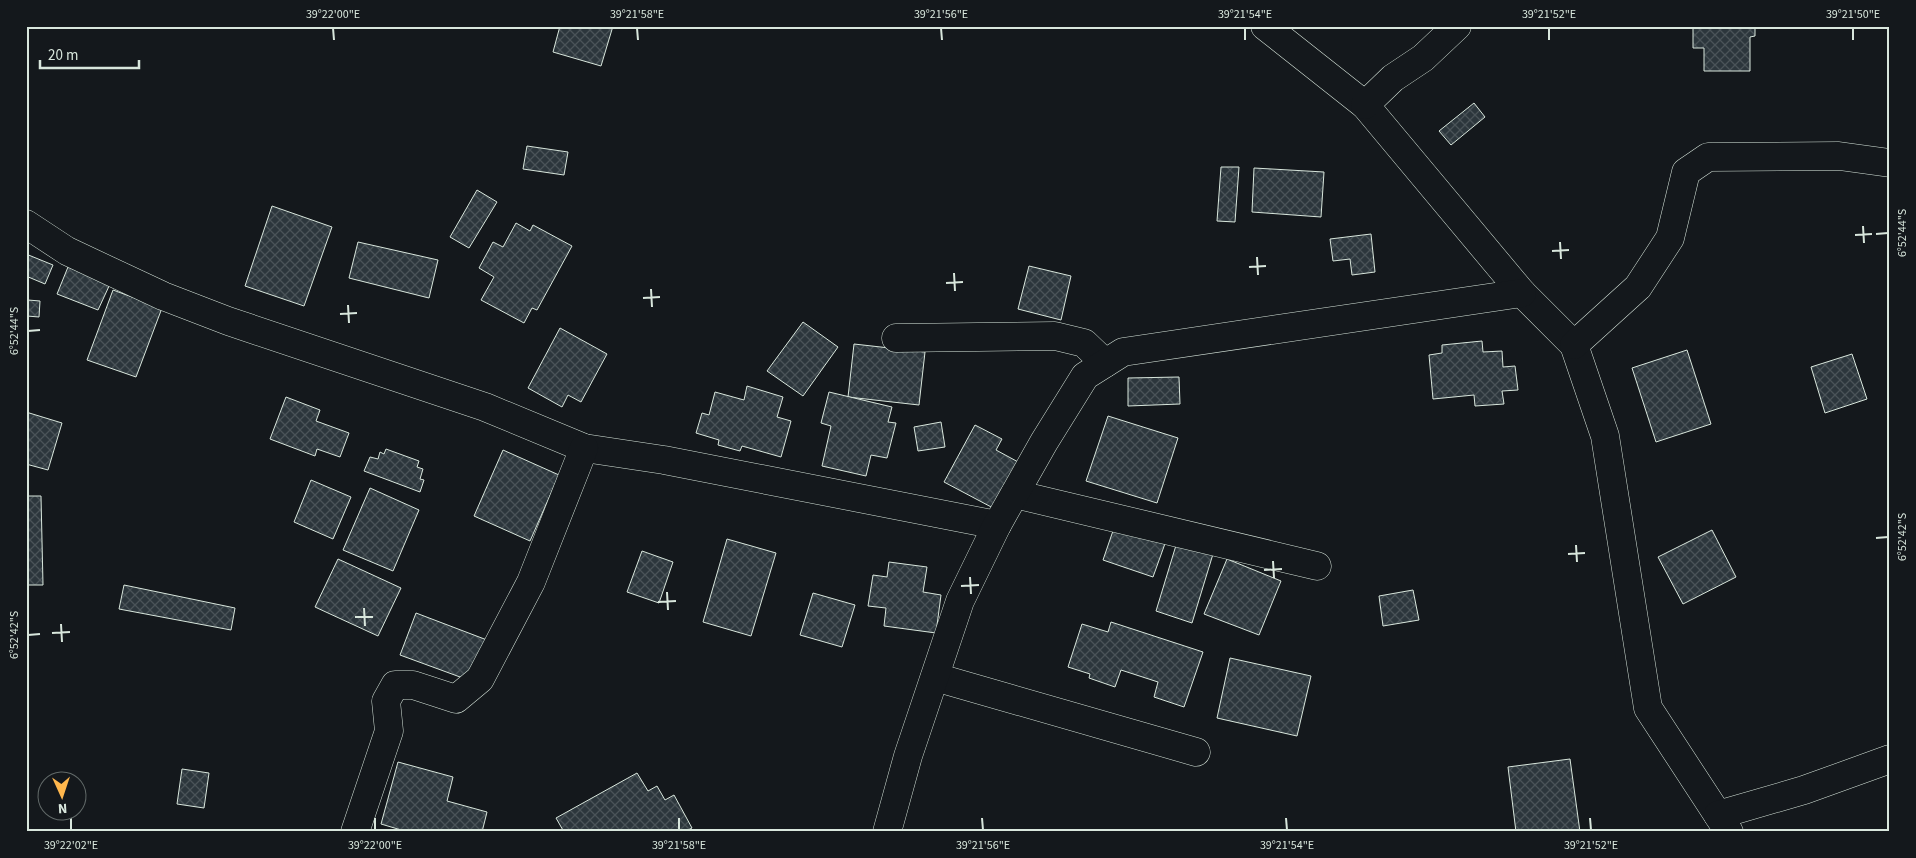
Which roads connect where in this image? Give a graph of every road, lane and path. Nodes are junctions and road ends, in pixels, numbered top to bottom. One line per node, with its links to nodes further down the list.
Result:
1 (1265, 26): 3 (street)
2 (1457, 26): 3 (street)
3 (1365, 105): 6 (street)
4 (1890, 163): 8 (street)
5 (26, 224): 10 (street)
6 (1522, 293): 8 (street); 9 (street)
7 (896, 338): 9 (street)
8 (1574, 345): 17 (street)
9 (1106, 363): 11 (street)
10 (584, 448): 12 (street); 18 (street)
11 (1015, 494): 12 (street); 13 (street)
12 (997, 525): 14 (street)
13 (1317, 566)
14 (935, 677): 15 (street); 19 (street)
15 (1196, 752)
16 (1890, 758): 17 (street)
17 (1724, 823)
18 (355, 832)
19 (887, 832)

